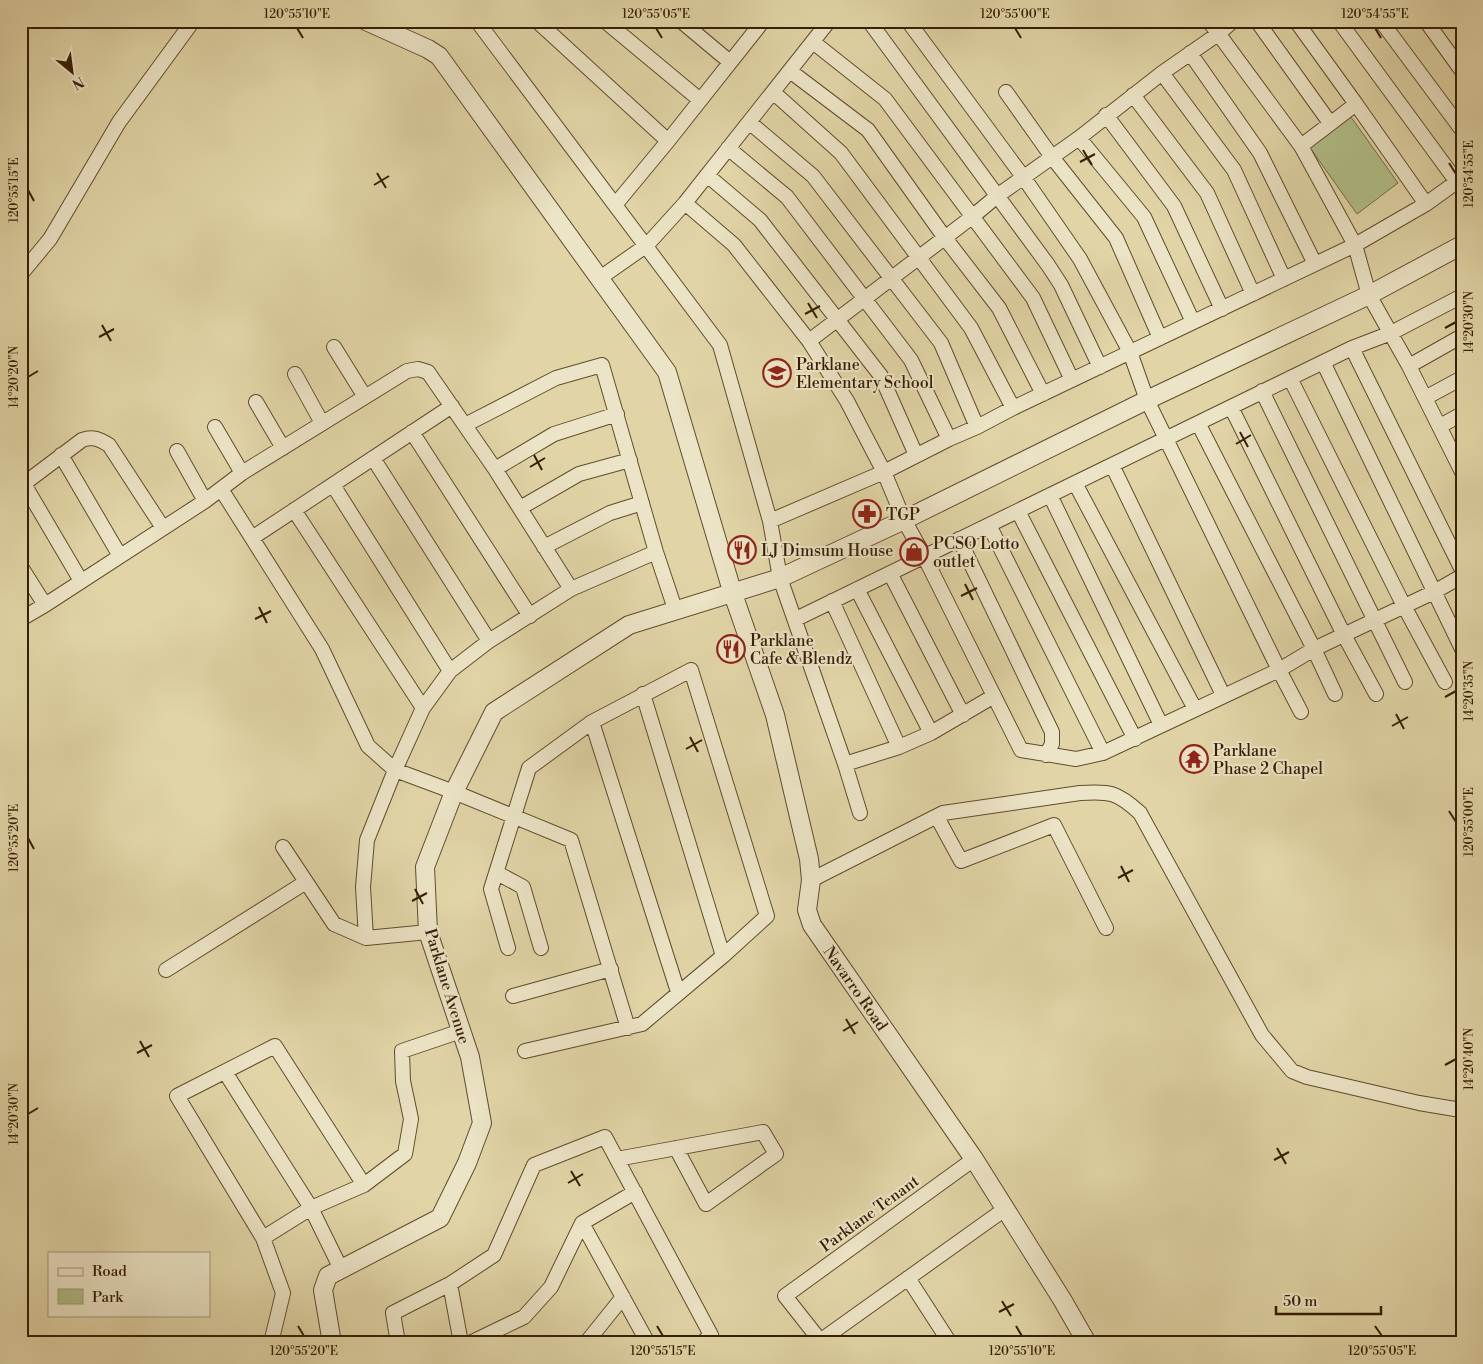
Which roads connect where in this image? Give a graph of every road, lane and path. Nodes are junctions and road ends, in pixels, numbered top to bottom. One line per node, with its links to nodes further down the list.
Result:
1 (193, 21): 53 (street)
2 (366, 21): 54 (street, Navarro Road)
3 (537, 21): 35 (street)
4 (605, 21): 28 (street)
5 (681, 21): 21 (street)
6 (869, 21): 42 (street)
7 (908, 21): 40 (street)
8 (1209, 21): 18 (street)
9 (1233, 21): 18 (street)
10 (1257, 21): 32 (street)
11 (1296, 21): 29 (street)
12 (1339, 21): 41 (street)
13 (1381, 21): 33 (street)
14 (1426, 21): 23 (street)
15 (828, 22): 19 (street)
16 (482, 23): 45 (street)
17 (756, 24): 21 (street)
18 (1218, 34): 20 (street); 36 (street)
19 (812, 42): 22 (street); 46 (street)
20 (1190, 53): 24 (street); 52 (street)
21 (730, 62): 28 (street)
22 (790, 71): 25 (street); 47 (street)
23 (1462, 71)
24 (1162, 74): 27 (street); 56 (street)
25 (773, 92): 31 (street); 51 (street)
26 (1006, 92): 38 (street)
27 (1133, 95): 30 (street); 57 (street)
28 (700, 100): 35 (street)
29 (1356, 104): 32 (street); 44 (street)
30 (1106, 116): 34 (street); 61 (street)
31 (749, 122): 37 (street); 55 (street)
32 (1330, 123): 36 (street)
33 (1462, 130)
34 (1079, 138): 38 (street); 63 (street)
35 (668, 141): 45 (street)
36 (1301, 146): 49 (street)
37 (728, 148): 39 (street); 60 (street)
38 (1052, 157): 40 (street); 66 (street)
39 (707, 175): 43 (street); 62 (street)
40 (1024, 178): 42 (street); 70 (street)
41 (1459, 180): 44 (street)
42 (997, 196): 46 (street); 73 (street)
43 (685, 203): 48 (street); 67 (street)
44 (1426, 204): 49 (street)
45 (615, 205): 48 (street)
46 (972, 217): 47 (street); 77 (street)
47 (945, 238): 51 (street); 79 (street)
48 (647, 245): 54 (street); 121 (street)
49 (1355, 245): 52 (street); 58 (street)
50 (1462, 245): 58 (street, Parklane Avenue)
51 (918, 258): 55 (street); 86 (street)
52 (1315, 264): 56 (street)
53 (21, 274)
54 (600, 278): 138 (street, Navarro Road)
55 (892, 278): 60 (street); 94 (street)
56 (1284, 279): 57 (street)
57 (1253, 294): 61 (street)
58 (1369, 295): 64 (street); 82 (street, Parklane Avenue)
59 (1462, 296): 64 (street)
60 (865, 299): 62 (street); 97 (street)
61 (1222, 308): 63 (street)
62 (838, 319): 67 (street); 101 (street)
63 (1193, 322): 66 (street)
64 (1390, 333): 69 (street); 72 (street)
65 (1462, 336): 72 (street)
66 (1160, 338): 70 (street)
67 (809, 340): 107 (street)
68 (334, 347): 80 (street)
69 (1352, 348): 71 (street); 131 (street)
70 (1130, 352): 73 (street); 82 (street)
71 (1323, 362): 75 (street); 139 (street)
72 (1409, 366): 81 (street)
73 (1100, 367): 77 (street)
74 (295, 374): 89 (street)
75 (1290, 378): 78 (street); 142 (street)
76 (1462, 378): 81 (street)
77 (1072, 380): 79 (street)
78 (1262, 392): 85 (street); 147 (street)
79 (1043, 394): 86 (street)
80 (365, 397): 84 (street); 89 (street)
81 (1425, 398): 92 (street)
82 (1147, 400): 96 (street); 120 (street, Parklane Avenue)
83 (256, 402): 98 (street)
84 (452, 406): 91 (street); 95 (street)
85 (1231, 407): 90 (street); 148 (street)
86 (1013, 408): 94 (street)
87 (617, 414): 91 (street); 104 (street); 106 (street)
88 (1462, 414): 92 (street)
89 (322, 423): 98 (street)
90 (1198, 423): 96 (street); 150 (street)
91 (465, 425): 106 (street)
92 (1440, 426): 102 (street)
93 (215, 427): 109 (street)
94 (977, 428): 97 (street)
95 (412, 432): 103 (street); 144 (street)
96 (1167, 438): 105 (street); 152 (street)
97 (949, 439): 101 (street)
98 (283, 448): 109 (street)
99 (176, 451): 115 (street)
100 (61, 455): 111 (street); 123 (street); 128 (street)
101 (916, 455): 107 (street)
102 (1458, 455): 108 (street)
103 (373, 458): 112 (street); 149 (street)
104 (630, 460): 116 (street); 117 (street)
105 (1112, 465): 110 (street); 159 (street)
106 (495, 469): 117 (street)
107 (884, 472): 120 (street); 121 (street)
108 (1462, 472)
109 (242, 473): 113 (street)
110 (1075, 483): 114 (street); 162 (street)
111 (23, 485): 135 (street)
112 (333, 485): 118 (street); 153 (street)
113 (221, 489): 115 (street); 124 (street)
114 (1050, 495): 119 (street); 166 (street)
115 (205, 501): 123 (street)
116 (642, 504): 126 (street); 127 (street)
117 (520, 508): 126 (street)
118 (294, 510): 124 (street); 161 (street)
119 (1018, 511): 122 (street); 168 (street)
120 (904, 520): 129 (street); 134 (street, Parklane Avenue)
121 (770, 521): 134 (street)
122 (989, 525): 125 (street); 170 (street)
123 (163, 528): 128 (street)
124 (252, 538): 173 (street)
125 (959, 539): 129 (street); 171 (street)
126 (544, 547): 136 (street)
127 (656, 552): 136 (street); 143 (street)
128 (120, 556): 135 (street)
129 (924, 556): 132 (street); 160 (street)
130 (21, 567): 141 (street)
131 (1462, 570)
132 (890, 573): 137 (street); 164 (street)
133 (1462, 576): 139 (street)
134 (780, 578): 138 (street, Parklane Avenue); 146 (street)
135 (81, 581): 141 (street)
136 (570, 589): 144 (street)
137 (857, 589): 140 (street); 167 (street)
138 (732, 592): 143 (street, Parklane Avenue); 180 (street, Navarro Road)
139 (1434, 592): 142 (street); 151 (street)
140 (832, 602): 146 (street); 169 (street)
141 (45, 605): 145 (street)
142 (1404, 606): 147 (street); 155 (street)
143 (675, 609): 174 (street, Parklane Avenue)
144 (530, 616): 149 (street)
145 (21, 619)
146 (796, 619): 172 (street)
147 (1374, 620): 148 (street); 154 (street)
148 (1344, 635): 150 (street); 158 (street)
149 (490, 641): 153 (street)
150 (1314, 649): 152 (street); 157 (street)
151 (1462, 649)
152 (1279, 670): 159 (street); 163 (street)
153 (450, 671): 161 (street)
154 (1405, 682)
155 (1445, 682)
156 (643, 694): 165 (street); 187 (street); 187 (street)
157 (1335, 694)
158 (1376, 694)
159 (1224, 695): 162 (street)
160 (994, 696): 164 (street); 171 (street)
161 (423, 708): 173 (street)
162 (1195, 710): 166 (street)
163 (1301, 712)
164 (963, 715): 167 (street)
165 (592, 722): 176 (street); 190 (street)
166 (1162, 725): 168 (street)
167 (930, 733): 169 (street)
168 (1135, 739): 170 (street)
169 (899, 747): 172 (street)
170 (1103, 753): 171 (street)
171 (1046, 755)
172 (845, 764): 175 (street)
173 (395, 770): 174 (street); 184 (street)
174 (454, 792): 176 (street); 183 (street, Parklane Avenue)
175 (860, 814)
176 (514, 817): 179 (street); 188 (street)
177 (937, 817): 180 (street); 182 (street); 196 (street)
178 (283, 847): 181 (street)
179 (497, 873): 185 (street); 186 (street)
180 (811, 880): 199 (street, Navarro Road)
181 (306, 882): 184 (street); 189 (street)
182 (1106, 928)
183 (428, 932): 184 (street); 193 (street, Parklane Avenue)
184 (366, 938)
185 (508, 948)
186 (541, 948)
187 (723, 956): 190 (street)
188 (611, 969): 191 (street); 192 (street)
189 (166, 970)
190 (678, 992): 192 (street)
191 (513, 996)
192 (628, 1028): 194 (street)
193 (461, 1031): 200 (street); 206 (street, Parklane Avenue)
194 (525, 1051)
195 (226, 1072): 200 (street); 202 (street); 205 (street)
196 (1462, 1107)
197 (676, 1148): 197 (street); 198 (street)
198 (617, 1159): 201 (street); 208 (street)
199 (974, 1159): 203 (street, Navarro Road); 210 (street, Parklane Tenant)
200 (364, 1185): 202 (street)
201 (635, 1192): 204 (street); 218 (street)
202 (311, 1208): 205 (street); 206 (street)
203 (1005, 1209): 207 (street); 220 (street, Navarro Road)
204 (582, 1224): 209 (street); 215 (street)
205 (263, 1238): 211 (street)
206 (341, 1270): 212 (street, Parklane Avenue)
207 (908, 1278): 210 (street); 219 (street)
208 (450, 1284): 213 (street); 214 (street)
209 (623, 1297): 216 (street); 217 (street)
210 (821, 1342)
211 (272, 1343)
212 (332, 1343)
213 (398, 1343)
214 (461, 1343)
215 (470, 1343)
216 (586, 1343)
217 (648, 1343)
218 (702, 1343)
219 (950, 1343)
220 (1087, 1343)

